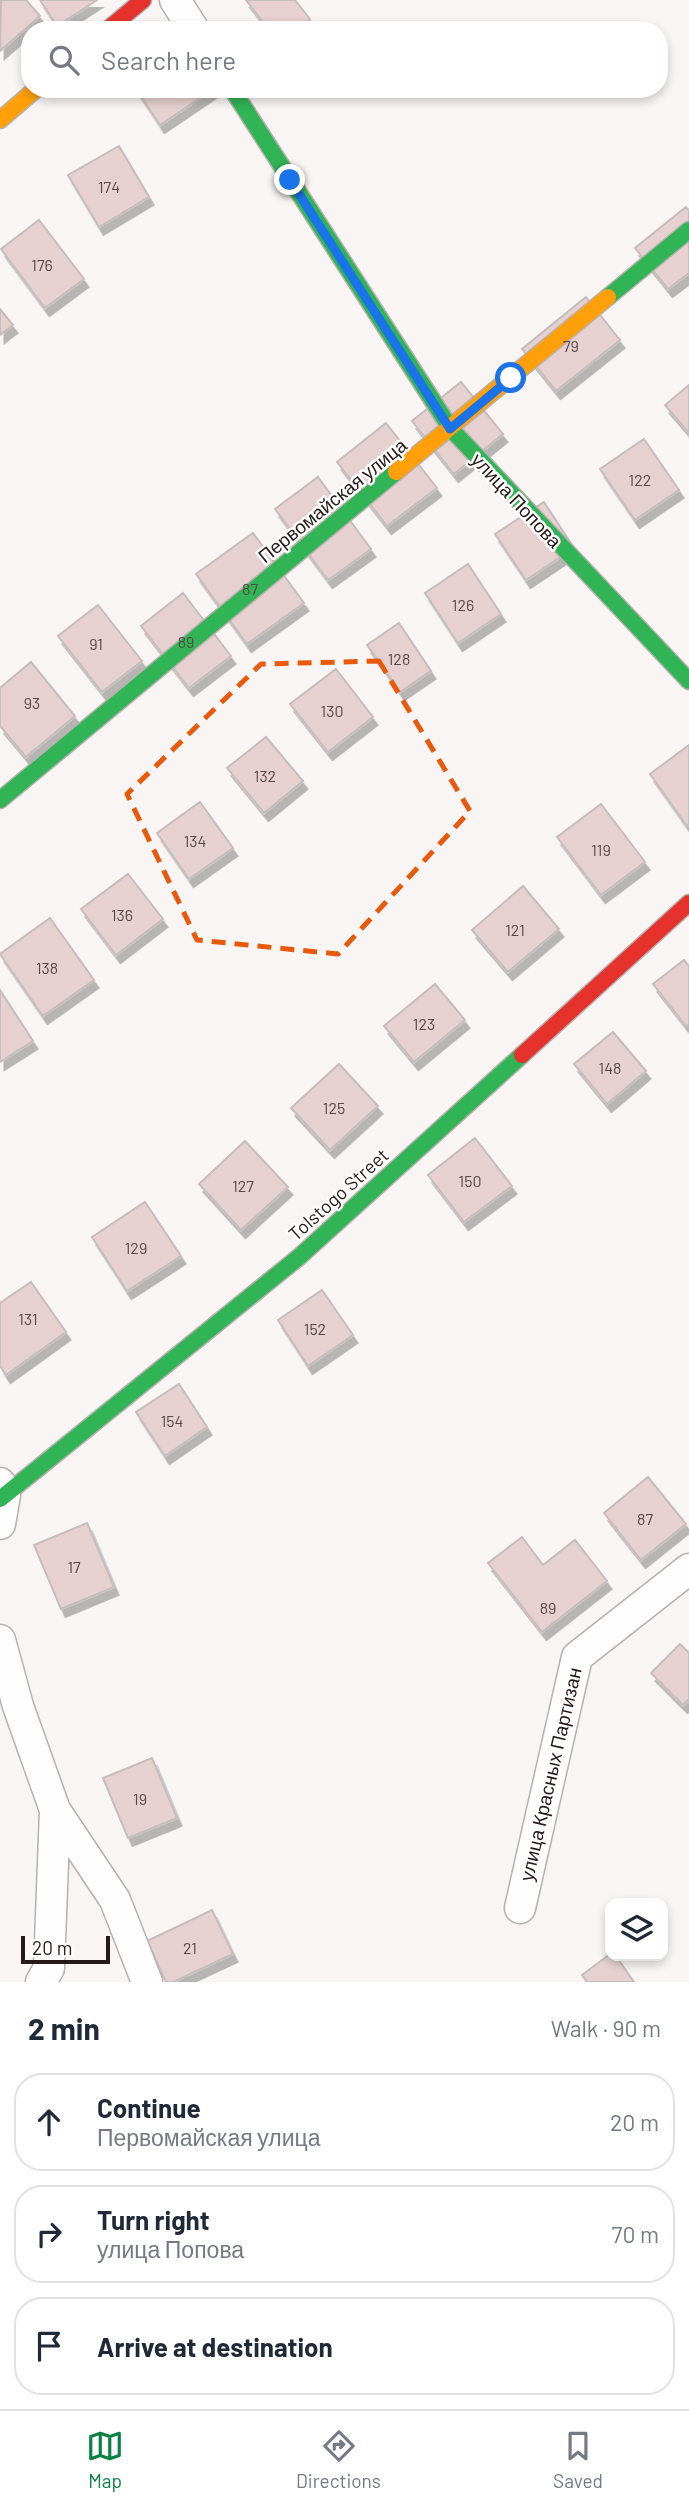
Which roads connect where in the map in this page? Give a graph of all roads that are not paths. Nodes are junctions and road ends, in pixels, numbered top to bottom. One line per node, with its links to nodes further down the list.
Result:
1 (143, 0): 3 (street)
2 (175, 0): 4 (street)
3 (118, 21)
4 (188, 21)
5 (26, 98): 7 (street)
6 (238, 98): 9 (street, улица Попова)
7 (0, 120)
8 (689, 230): 9 (street, Первомайская улица)
9 (450, 429): 10 (street, улица Попова); 11 (street, Первомайская улица)
10 (689, 681)
11 (0, 800)
12 (689, 903): 13 (street, Tolstogo Street)
13 (1, 1500)
14 (689, 1569): 17 (street, улица Красных Партизан)
15 (0, 1640): 16 (street)
16 (55, 1810): 18 (street); 19 (street)
17 (520, 1908)
18 (45, 1975)
19 (147, 1982)

